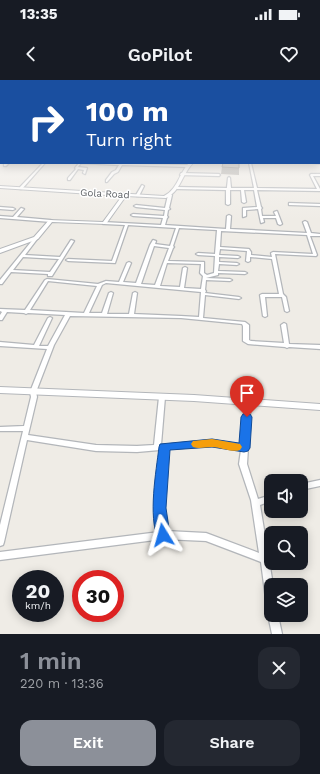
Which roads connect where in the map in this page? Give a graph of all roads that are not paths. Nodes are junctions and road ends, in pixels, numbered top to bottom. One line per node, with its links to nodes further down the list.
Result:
1 (39, 169): 16 (street)
2 (76, 169): 11 (street)
3 (85, 169): 7 (street)
4 (118, 169): 13 (street)
5 (185, 169): 8 (street)
6 (251, 169): 20 (street)
7 (84, 173)
8 (181, 174): 9 (street); 17 (street)
9 (219, 175)
10 (320, 175): 21 (street)
11 (69, 178)
12 (229, 178): 18 (street)
13 (107, 181)
14 (143, 186): 23 (street)
15 (0, 187): 16 (street, Gola Road)
16 (21, 188): 22 (street, Gola Road)
17 (177, 188): 18 (street); 24 (street)
18 (229, 188): 19 (street); 26 (street)
19 (242, 189): 20 (street); 25 (street)
20 (256, 189): 21 (street); 31 (street)
21 (319, 190)
22 (125, 194): 23 (street, Gola Road); 48 (street)
23 (138, 195): 24 (street, Gola Road)
24 (170, 195): 34 (street)
25 (244, 202)
26 (228, 204)
27 (290, 204): 28 (street)
28 (320, 205)
29 (136, 206): 34 (street)
30 (0, 208): 32 (street)
31 (260, 208): 40 (street); 42 (street)
32 (13, 209)
33 (22, 209): 44 (street)
34 (168, 209): 41 (street)
35 (276, 212): 43 (street)
36 (5, 215): 38 (street)
37 (133, 215): 41 (street)
38 (0, 216): 44 (street)
39 (229, 216): 54 (street)
40 (244, 216)
41 (166, 217): 51 (street)
42 (261, 217): 43 (street); 46 (street)
43 (278, 217): 50 (street)
44 (14, 218): 45 (street)
45 (51, 221): 48 (street); 57 (street)
46 (262, 222)
47 (305, 222): 55 (street)
48 (104, 223): 49 (street)
49 (126, 224): 51 (street); 68 (street)
50 (280, 224)
51 (163, 226): 52 (street)
52 (178, 227): 53 (street); 59 (street)
53 (219, 230): 54 (street); 60 (street)
54 (228, 230): 55 (street)
55 (308, 234): 56 (street); 67 (street)
56 (320, 235)
57 (36, 238): 61 (street); 64 (street)
58 (72, 241): 65 (street)
59 (172, 247): 69 (street); 84 (street)
60 (218, 248): 63 (street); 67 (street)
61 (0, 251)
62 (198, 254): 63 (street)
63 (217, 255): 66 (street); 71 (street)
64 (21, 256): 65 (street); 74 (street)
65 (62, 257): 76 (street)
66 (238, 257)
67 (274, 258): 90 (street)
68 (68, 260)
69 (167, 262): 78 (street); 85 (street)
70 (129, 263): 82 (street)
71 (217, 263): 72 (street); 75 (street)
72 (237, 264)
73 (185, 268): 86 (street)
74 (9, 271): 76 (street); 81 (street)
75 (216, 272): 77 (street); 78 (street)
76 (51, 273): 79 (street)
77 (245, 273)
78 (205, 278): 80 (street); 89 (street)
79 (46, 280): 83 (street); 94 (street)
80 (230, 280)
81 (0, 283)
82 (121, 283): 83 (street); 84 (street)
83 (99, 285): 96 (street)
84 (138, 285): 85 (street)
85 (157, 288): 86 (street)
86 (182, 290): 89 (street)
87 (111, 293): 97 (street)
88 (135, 293): 98 (street)
89 (204, 293): 91 (street); 101 (street)
90 (282, 296): 93 (street); 99 (street)
91 (239, 298)
92 (2, 311): 94 (street); 102 (street)
93 (287, 311)
94 (26, 313): 95 (street)
95 (68, 314): 96 (street); 108 (street)
96 (86, 314): 97 (street)
97 (104, 315): 98 (street)
98 (130, 316): 101 (street)
99 (265, 316)
100 (50, 318): 106 (street)
101 (201, 318): 105 (street)
102 (0, 319)
103 (284, 325): 105 (street)
104 (0, 344): 106 (street)
105 (287, 346): 107 (street)
106 (36, 347): 108 (street)
107 (320, 347)
108 (50, 348): 110 (street)
109 (0, 390): 110 (street)
110 (33, 392): 111 (street); 115 (street)
111 (162, 397): 112 (street); 117 (street)
112 (248, 401): 113 (street); 118 (street)
113 (320, 408)
114 (0, 428): 115 (street)
115 (27, 428): 116 (street)
116 (25, 437): 117 (street); 124 (street)
117 (160, 447): 118 (street); 123 (street)
118 (244, 448): 122 (street)
119 (320, 483): 120 (street)
120 (308, 486)
121 (264, 500): 122 (street)
122 (255, 503): 126 (street)
123 (163, 535): 125 (street); 126 (street)
124 (0, 542)
125 (0, 556)
126 (264, 559)
127 (275, 622): 128 (street)
128 (277, 634)

